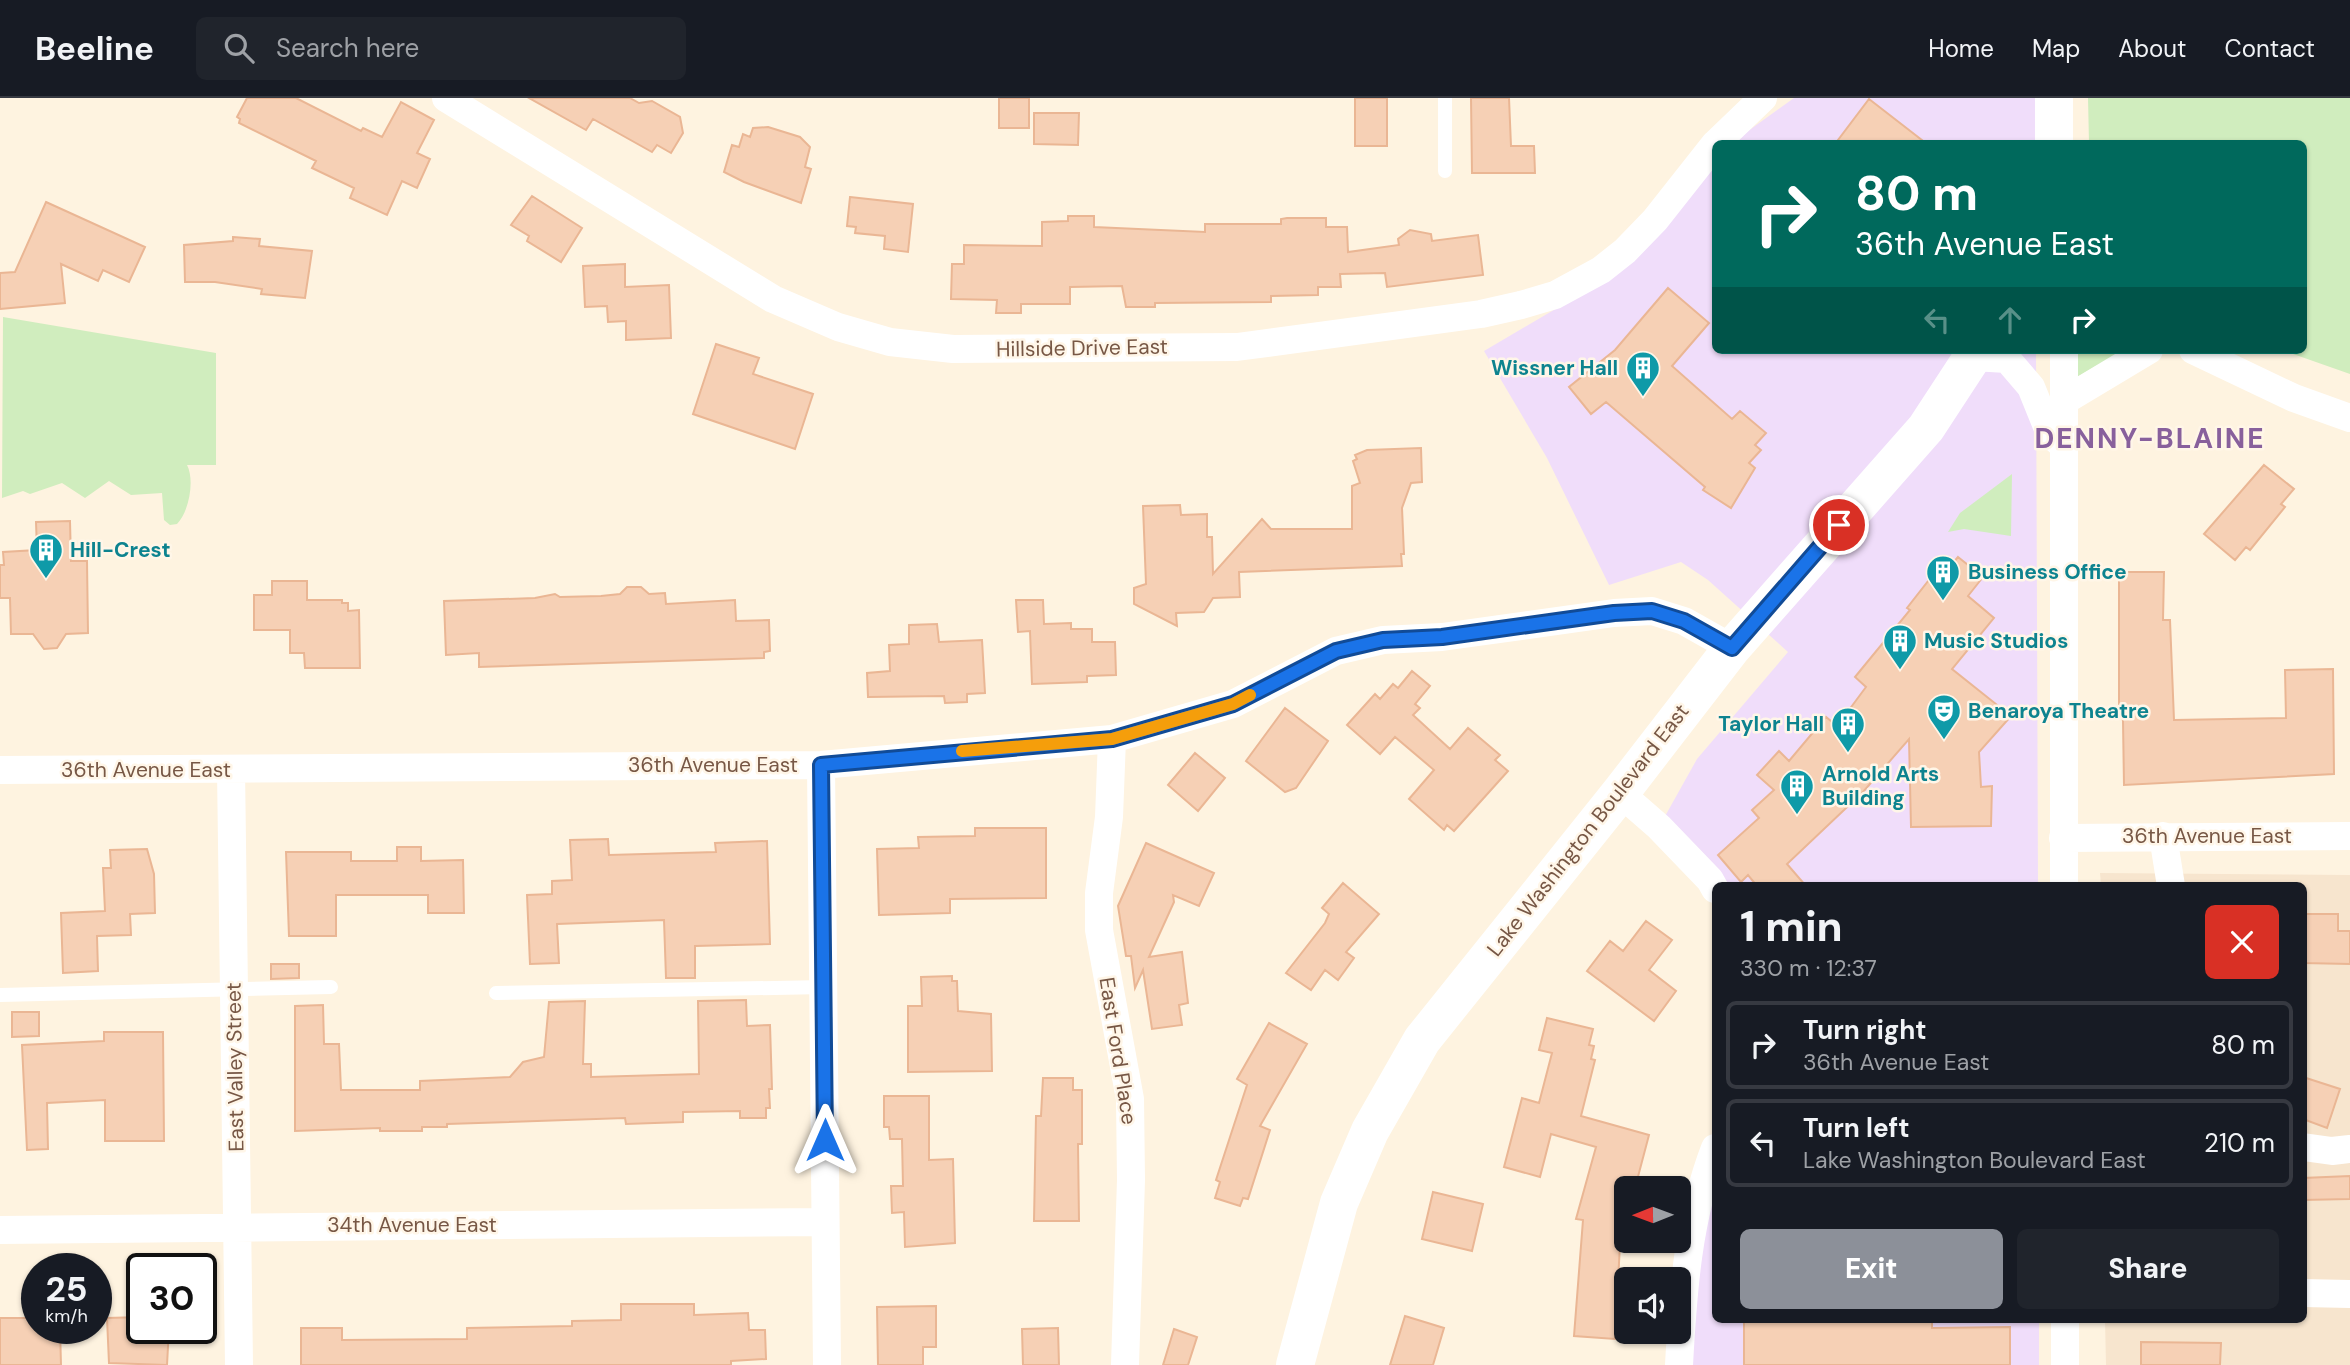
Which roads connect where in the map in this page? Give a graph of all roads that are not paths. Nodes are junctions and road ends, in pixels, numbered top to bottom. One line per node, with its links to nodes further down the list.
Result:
1 (446, 98): 7 (street, Hillside Drive East)
2 (1445, 98): 8 (lane)
3 (1763, 98): 5 (street, Hillside Drive East)
4 (2054, 98): 6 (main road)
5 (1719, 140)
6 (2054, 140)
7 (1712, 148)
8 (1445, 171)
9 (1975, 354): 15 (street); 16 (main road, Lake Washington Boulevard East)
10 (2064, 354): 13 (street)
11 (2142, 354): 13 (street)
12 (2201, 354): 14 (street)
13 (2064, 401): 15 (street)
14 (2350, 418)
15 (2064, 446): 24 (street)
16 (1732, 648): 17 (street, 36th Avenue East); 21 (main road, Lake Washington Boulevard East)
17 (1112, 739): 18 (street, 36th Avenue East); 44 (street, East Ford Place)
18 (821, 765): 19 (street, 36th Avenue East); 29 (street)
19 (231, 769): 20 (street, 36th Avenue East); 30 (street, East Valley Street)
20 (0, 770)
21 (1620, 793): 27 (street); 45 (main road, Lake Washington Boulevard East)
22 (2163, 836): 23 (street, 36th Avenue East); 24 (street, 36th Avenue East); 26 (street)
23 (2350, 836)
24 (2063, 838): 25 (street)
25 (2064, 882)
26 (2170, 882)
27 (1712, 884)
28 (331, 987): 30 (lane)
29 (825, 987): 31 (lane); 36 (street)
30 (234, 991): 32 (lane); 37 (street, East Valley Street)
31 (496, 993)
32 (0, 995)
33 (2307, 1148): 34 (street)
34 (2350, 1149)
35 (1712, 1157): 46 (street)
36 (824, 1222): 37 (street, 34th Avenue East); 43 (street)
37 (237, 1226): 38 (street, 34th Avenue East); 42 (street, East Valley Street)
38 (0, 1230)
39 (2307, 1293): 40 (street)
40 (2350, 1294)
41 (2064, 1323): 47 (street)
42 (239, 1365)
43 (827, 1365)
44 (1125, 1365)
45 (1295, 1365)
46 (1679, 1365)
47 (2064, 1365)

